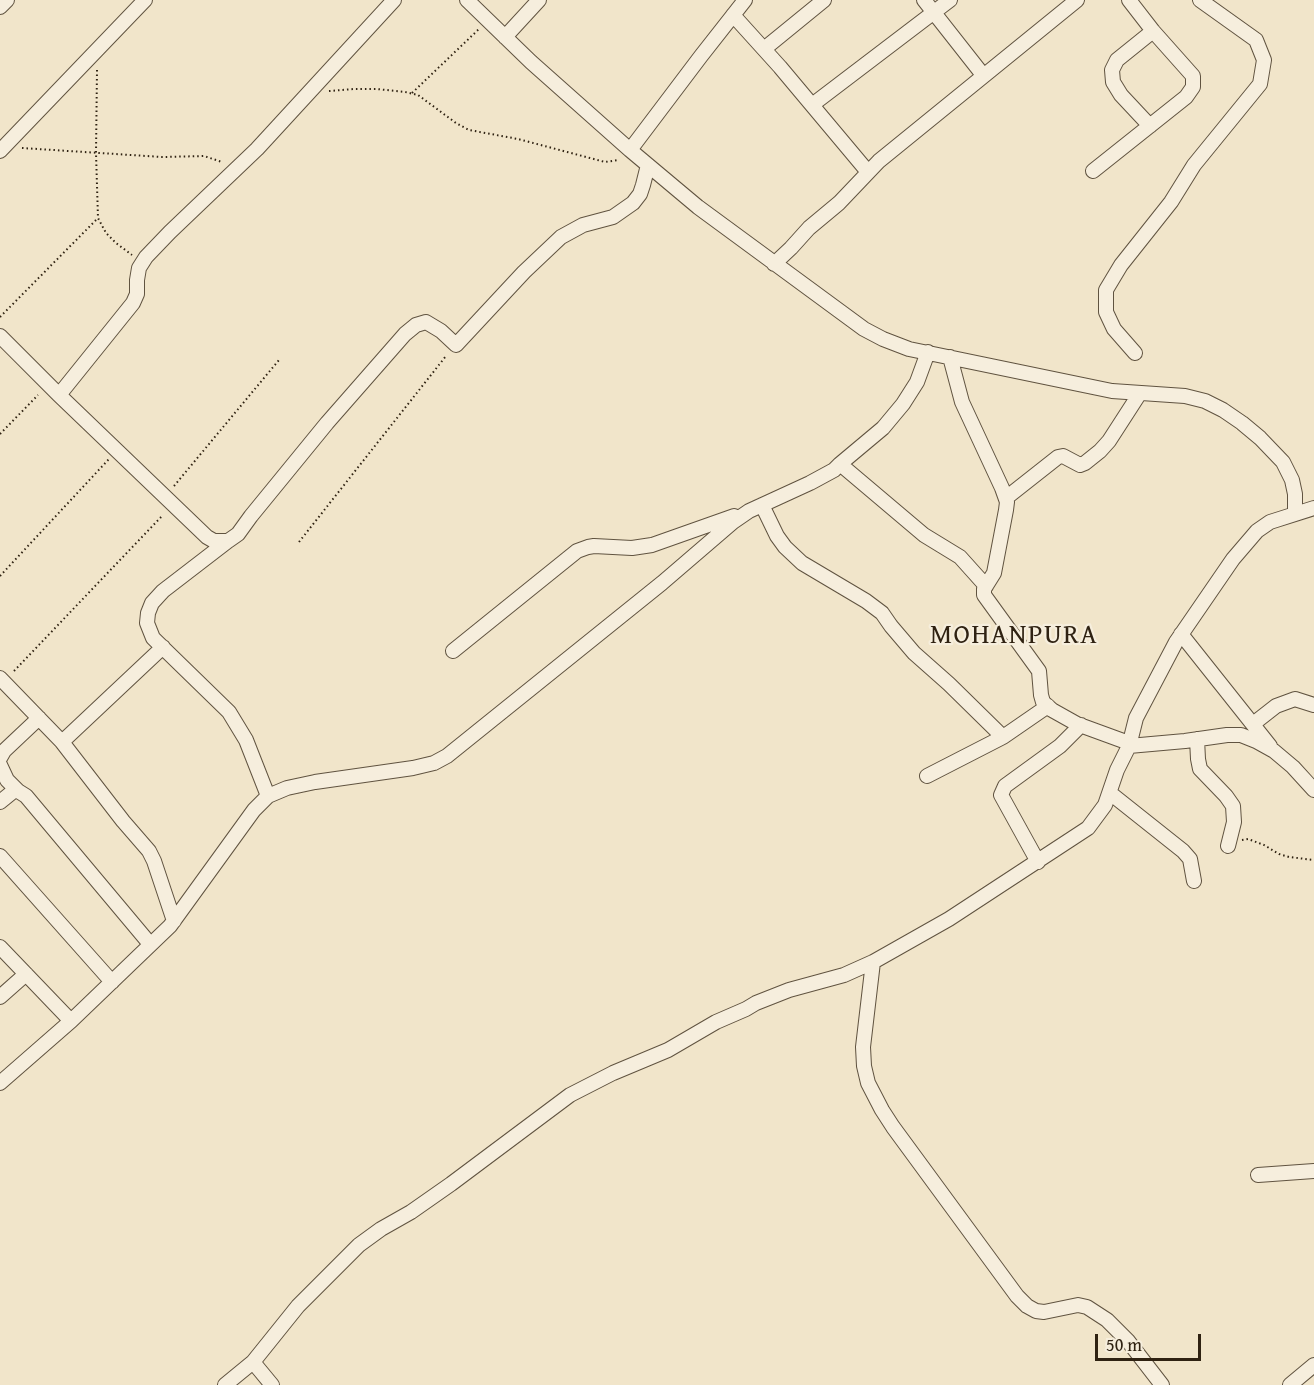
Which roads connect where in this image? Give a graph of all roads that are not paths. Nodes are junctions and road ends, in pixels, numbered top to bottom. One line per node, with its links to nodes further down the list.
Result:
1 (7, 0): 13 (street)
2 (145, 0): 22 (street)
3 (394, 0): 33 (street)
4 (467, 0): 17 (street)
5 (539, 0): 17 (street)
6 (745, 0): 15 (street)
7 (824, 0): 18 (street)
8 (924, 0): 14 (street)
9 (950, 0): 14 (street)
10 (1077, 0): 19 (street)
11 (1129, 0): 16 (street)
12 (1200, 0): 30 (street)
13 (0, 7)
14 (934, 13): 19 (street); 20 (street)
15 (733, 15): 18 (street); 23 (street)
16 (1153, 31): 21 (street); 21 (street)
17 (506, 37): 23 (street)
18 (764, 49): 20 (street)
19 (983, 75): 26 (street)
20 (812, 105): 26 (street)
21 (1150, 126): 25 (street)
22 (2, 149)
23 (630, 150): 24 (street)
24 (648, 165): 27 (street); 39 (street)
25 (1093, 171)
26 (868, 172): 27 (street)
27 (774, 264): 29 (street)
28 (0, 336): 33 (street)
29 (928, 352): 31 (street); 34 (street)
30 (1135, 354)
31 (950, 357): 32 (street); 35 (street)
32 (1140, 393): 35 (street); 38 (street)
33 (59, 395): 39 (street)
34 (840, 464): 36 (street); 40 (street)
35 (1005, 498): 40 (street)
36 (755, 508): 43 (street); 50 (street); 61 (street)
37 (1314, 508): 38 (street)
38 (1295, 513): 41 (street)
39 (228, 541): 42 (street)
40 (986, 586): 46 (street)
41 (1181, 634): 48 (street); 53 (street)
42 (163, 647): 52 (street); 61 (street)
43 (453, 651)
44 (2, 680): 47 (street)
45 (1314, 705): 48 (street)
46 (1048, 706): 49 (street); 50 (street)
47 (39, 718): 52 (street); 55 (street)
48 (1252, 724): 54 (street)
49 (1081, 725): 53 (street); 65 (street)
50 (1002, 737): 57 (street)
51 (1197, 739): 53 (street); 54 (street); 63 (street)
52 (62, 742): 67 (street)
53 (1129, 745): 60 (street)
54 (1274, 751): 59 (street)
55 (0, 758)
56 (0, 765): 58 (street)
57 (927, 776)
58 (16, 789): 62 (street); 68 (street)
59 (1314, 790)
60 (1110, 793): 65 (street); 66 (street)
61 (268, 796): 67 (street)
62 (0, 802)
63 (1228, 846)
64 (0, 856): 72 (street)
65 (1038, 862): 70 (street)
66 (1194, 881)
67 (174, 921): 68 (street)
68 (150, 944): 72 (street)
69 (0, 947): 71 (street)
70 (873, 962): 78 (street); 82 (street)
71 (26, 974): 73 (street); 74 (street)
72 (112, 982): 74 (street)
73 (0, 997)
74 (71, 1021): 75 (street)
75 (0, 1083)
76 (1314, 1171): 77 (street)
77 (1258, 1175)
78 (253, 1362): 80 (street); 81 (street)
79 (1314, 1365): 83 (street)
80 (225, 1385)
81 (272, 1385)
82 (1162, 1385)
83 (1290, 1385)

